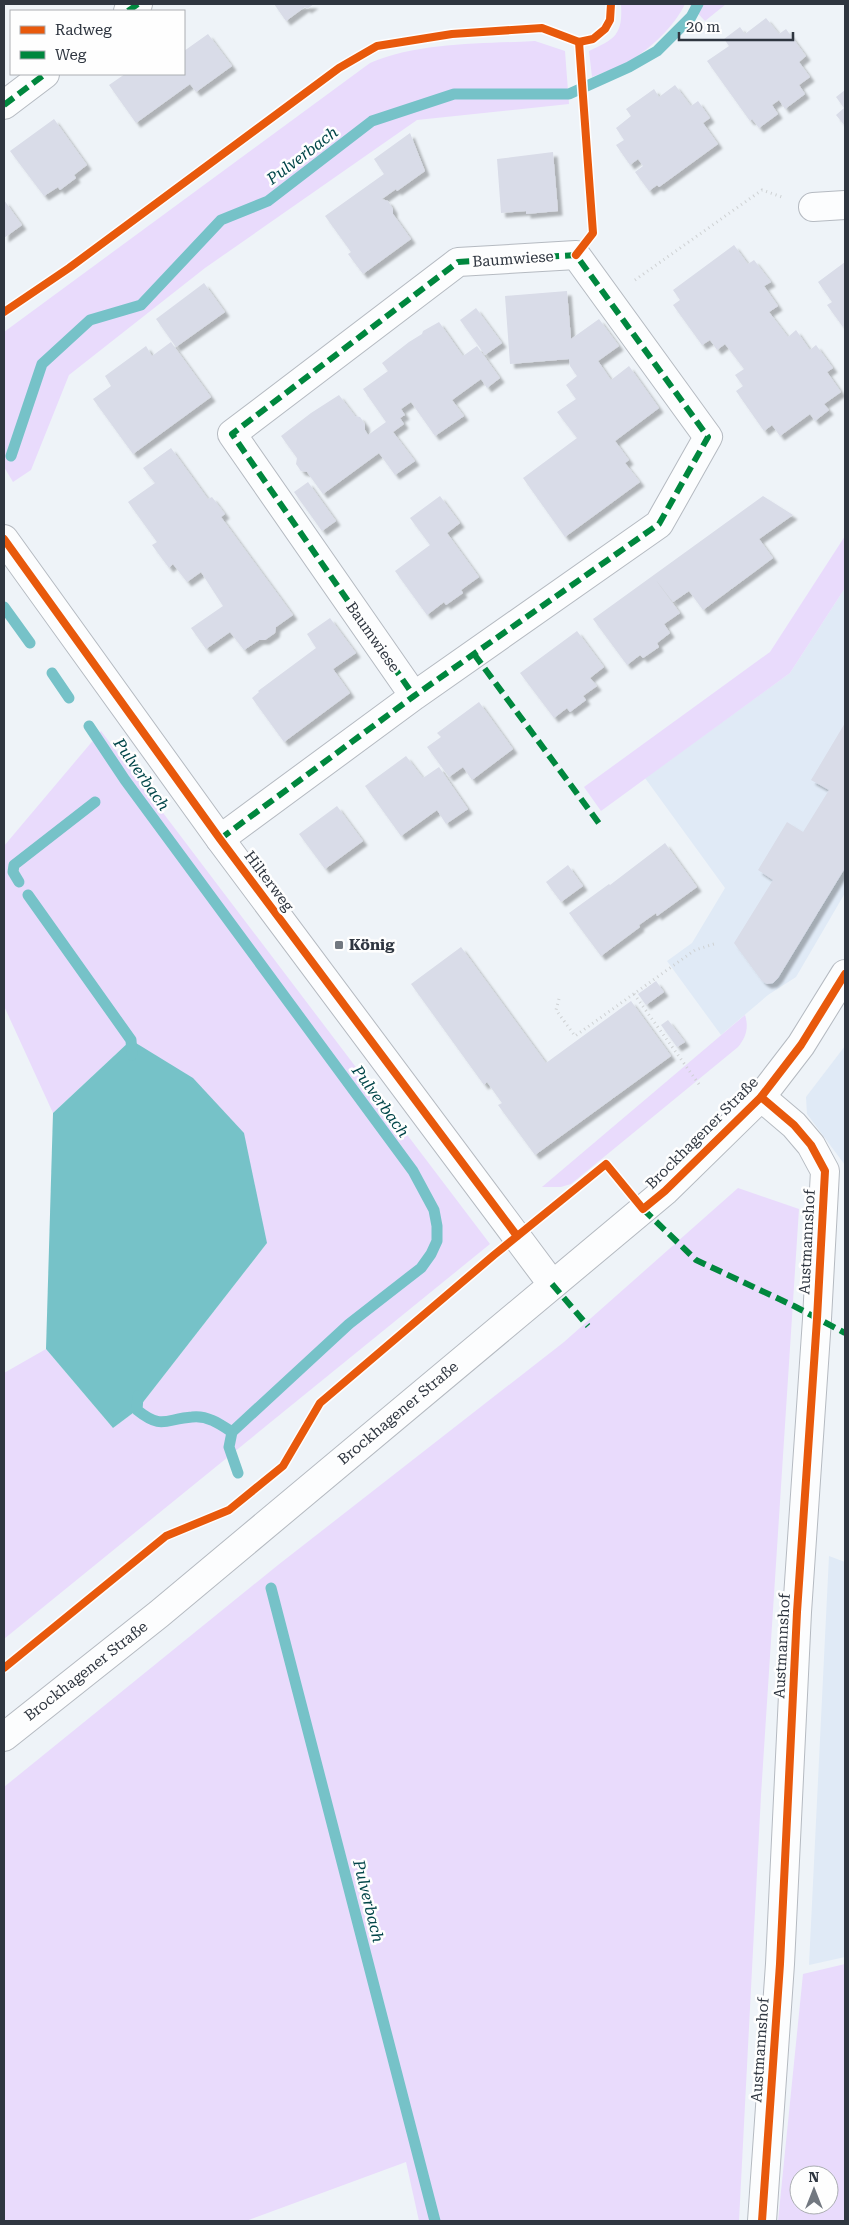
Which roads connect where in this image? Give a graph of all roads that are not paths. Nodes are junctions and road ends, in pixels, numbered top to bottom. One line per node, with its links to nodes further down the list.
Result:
1 (45, 75): 2 (street)
2 (4, 105)
3 (845, 205): 4 (street)
4 (813, 207)
5 (4, 539): 7 (street, Hilterweg)
6 (414, 696): 6 (street, Baumwiese); 7 (street)
7 (220, 840): 10 (street, Hilterweg)
8 (845, 974): 9 (street, Brockhagener Straße)
9 (761, 1097): 10 (street, Brockhagener Straße); 12 (street, Austmannshof)
10 (552, 1284): 11 (street, Brockhagener Straße)
11 (4, 1737)
12 (762, 2221)

